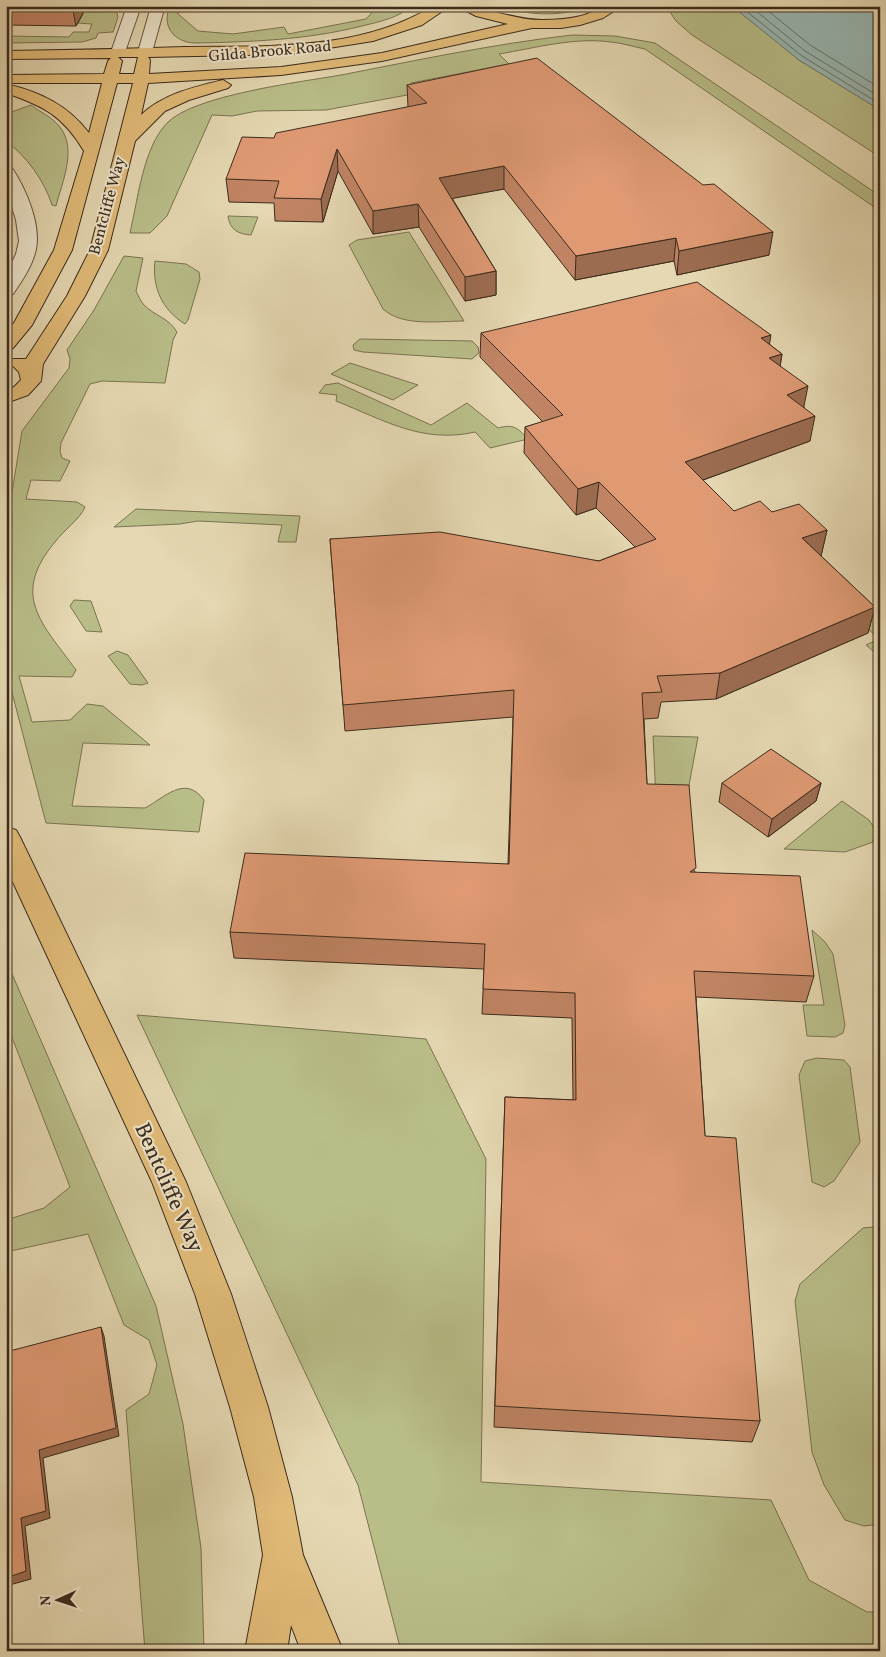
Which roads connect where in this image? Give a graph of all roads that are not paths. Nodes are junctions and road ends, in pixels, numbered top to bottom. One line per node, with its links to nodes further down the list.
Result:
1 (134, 6): 7 (street)
2 (152, 6): 9 (street)
3 (444, 6): 9 (main road, Gilda Brook Road)
4 (464, 6): 6 (main road)
5 (615, 6): 6 (main road)
6 (533, 23): 10 (main road, Gilda Brook Road)
7 (118, 52): 8 (main road); 9 (main road); 12 (main road, Bentcliffe Way)
8 (6, 54)
9 (144, 57): 10 (main road); 14 (main road, Bentcliffe Way)
10 (382, 57): 14 (main road, Gilda Brook Road); 17 (main road)
11 (6, 65): 12 (main road)
12 (111, 74): 13 (main road, Gilda Brook Road); 14 (main road, Gilda Brook Road); 16 (main road, Bentcliffe Way)
13 (6, 79)
14 (137, 80): 17 (main road, Bentcliffe Way)
15 (6, 88): 16 (main road)
16 (92, 151): 22 (main road, Bentcliffe Way)
17 (122, 154): 24 (main road, Bentcliffe Way)
18 (6, 172): 19 (street)
19 (27, 248): 20 (street); 21 (street)
20 (6, 249)
21 (6, 290)
22 (6, 344)
23 (6, 360): 24 (main road)
24 (20, 388): 25 (main road, Bentcliffe Way)
25 (6, 416)
26 (6, 837): 27 (main road, Bentcliffe Way)
27 (283, 1555): 28 (main road, Bentcliffe Way); 29 (main road, Bentcliffe Way)
28 (266, 1651)
29 (322, 1651)

